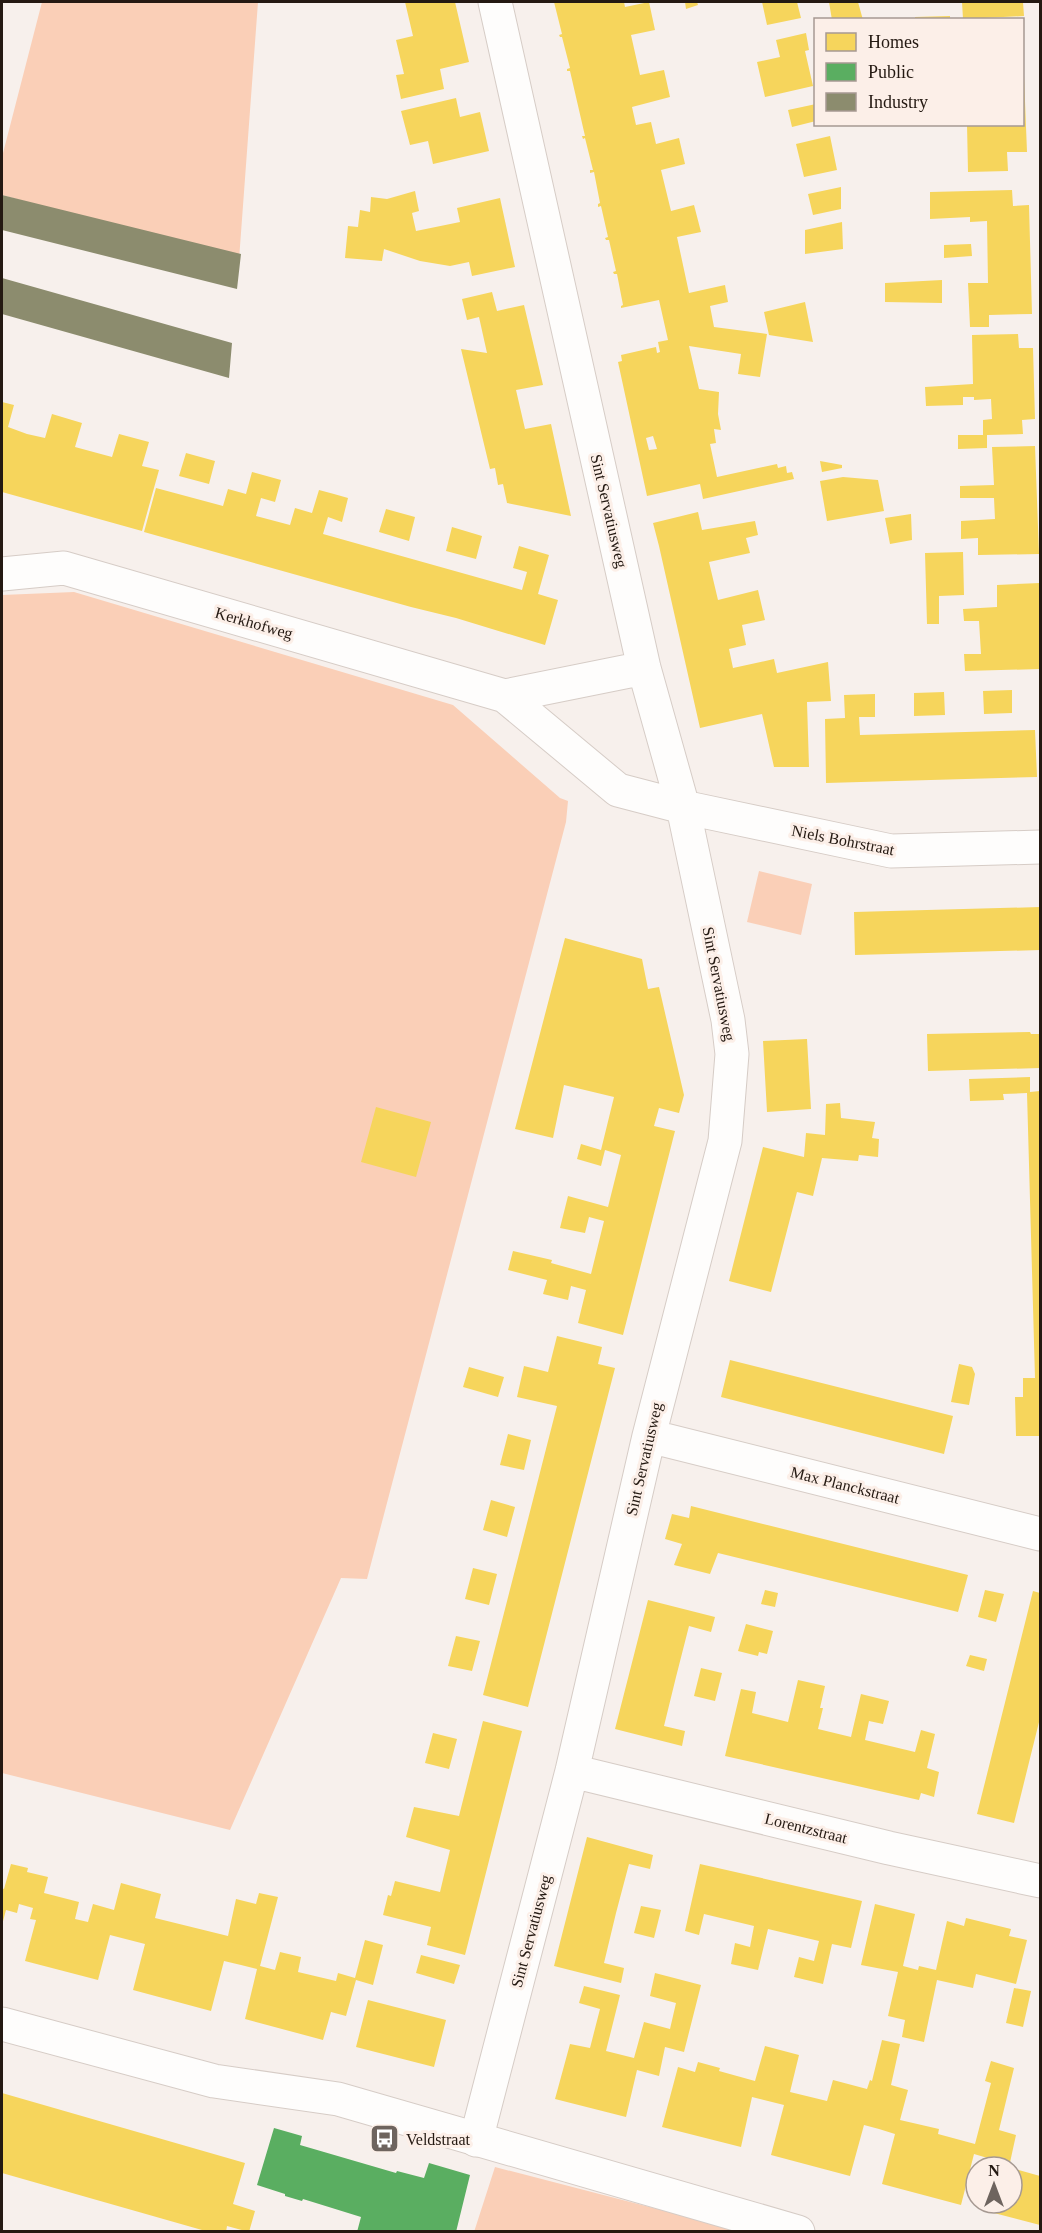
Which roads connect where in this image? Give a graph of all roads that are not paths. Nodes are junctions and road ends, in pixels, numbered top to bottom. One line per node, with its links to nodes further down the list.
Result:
1 (495, 2): 3 (street, Sint Servatiusweg)
2 (2, 574): 4 (street, Kerkhofweg)
3 (644, 668): 4 (street, Kerkhofweg); 5 (street, Sint Servatiusweg)
4 (505, 696): 5 (street, Kerkhofweg)
5 (683, 807): 6 (street, Niels Bohrstraat); 7 (street, Sint Servatiusweg)
6 (1041, 847)
7 (649, 1436): 8 (street, Max Planckstraat); 9 (street, Sint Servatiusweg)
8 (1041, 1534)
9 (572, 1771): 10 (street, Lorentzstraat); 12 (street, Sint Servatiusweg)
10 (1041, 1881)
11 (2, 2024): 12 (street)
12 (476, 2140): 13 (street)
13 (798, 2232)

